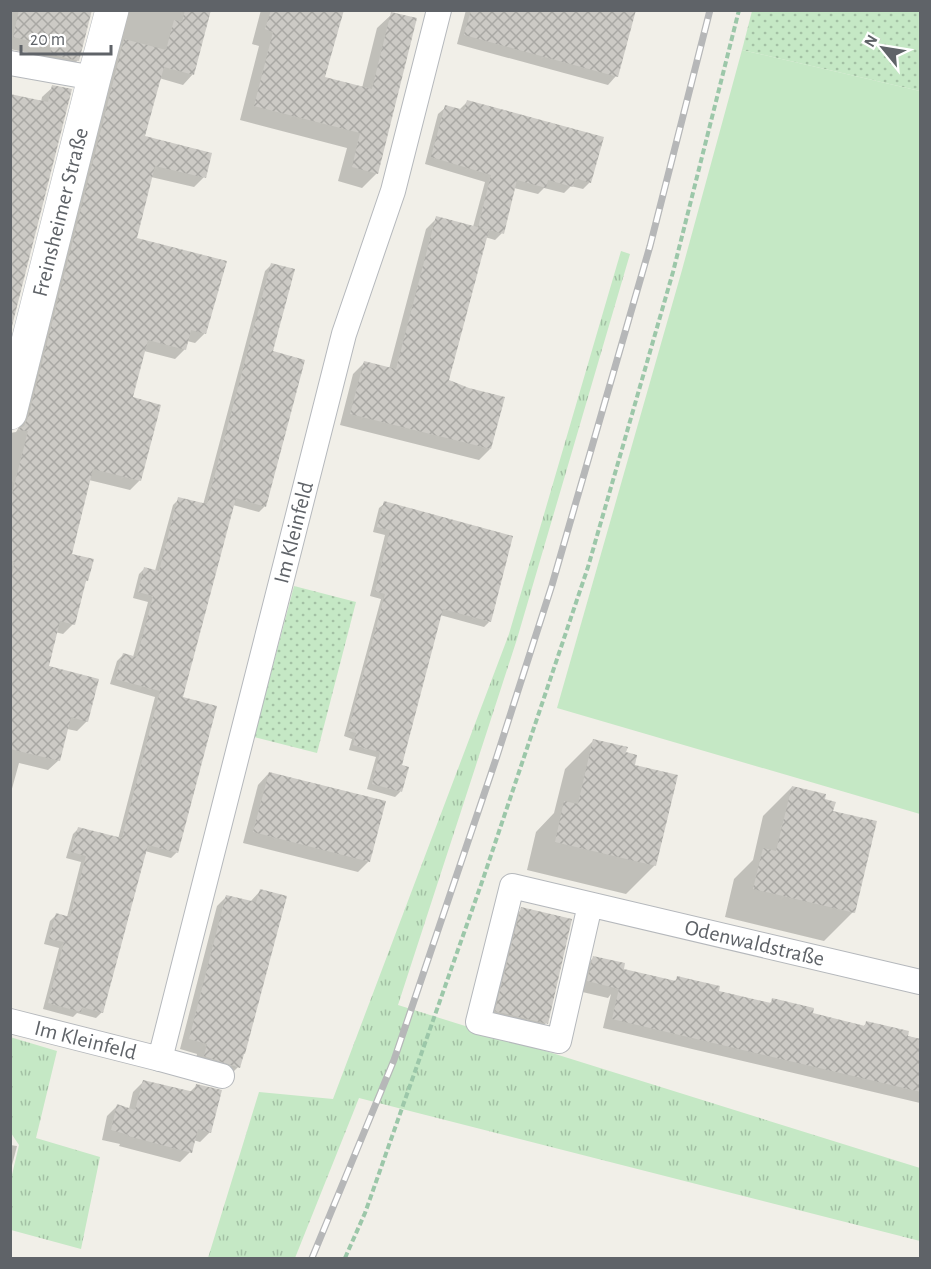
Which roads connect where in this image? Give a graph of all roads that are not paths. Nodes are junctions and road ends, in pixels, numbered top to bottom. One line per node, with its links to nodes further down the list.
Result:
1 (112, 10): 4 (street, Freinsheimer Straße)
2 (438, 10): 9 (street, Im Kleinfeld)
3 (10, 63): 4 (street)
4 (94, 78): 5 (street, Freinsheimer Straße)
5 (10, 413)
6 (590, 905): 6 (street, Odenwaldstraße); 7 (street, Odenwaldstraße)
7 (921, 982)
8 (10, 1021): 9 (street, Im Kleinfeld)
9 (160, 1059): 10 (street, Im Kleinfeld)
10 (222, 1076)

